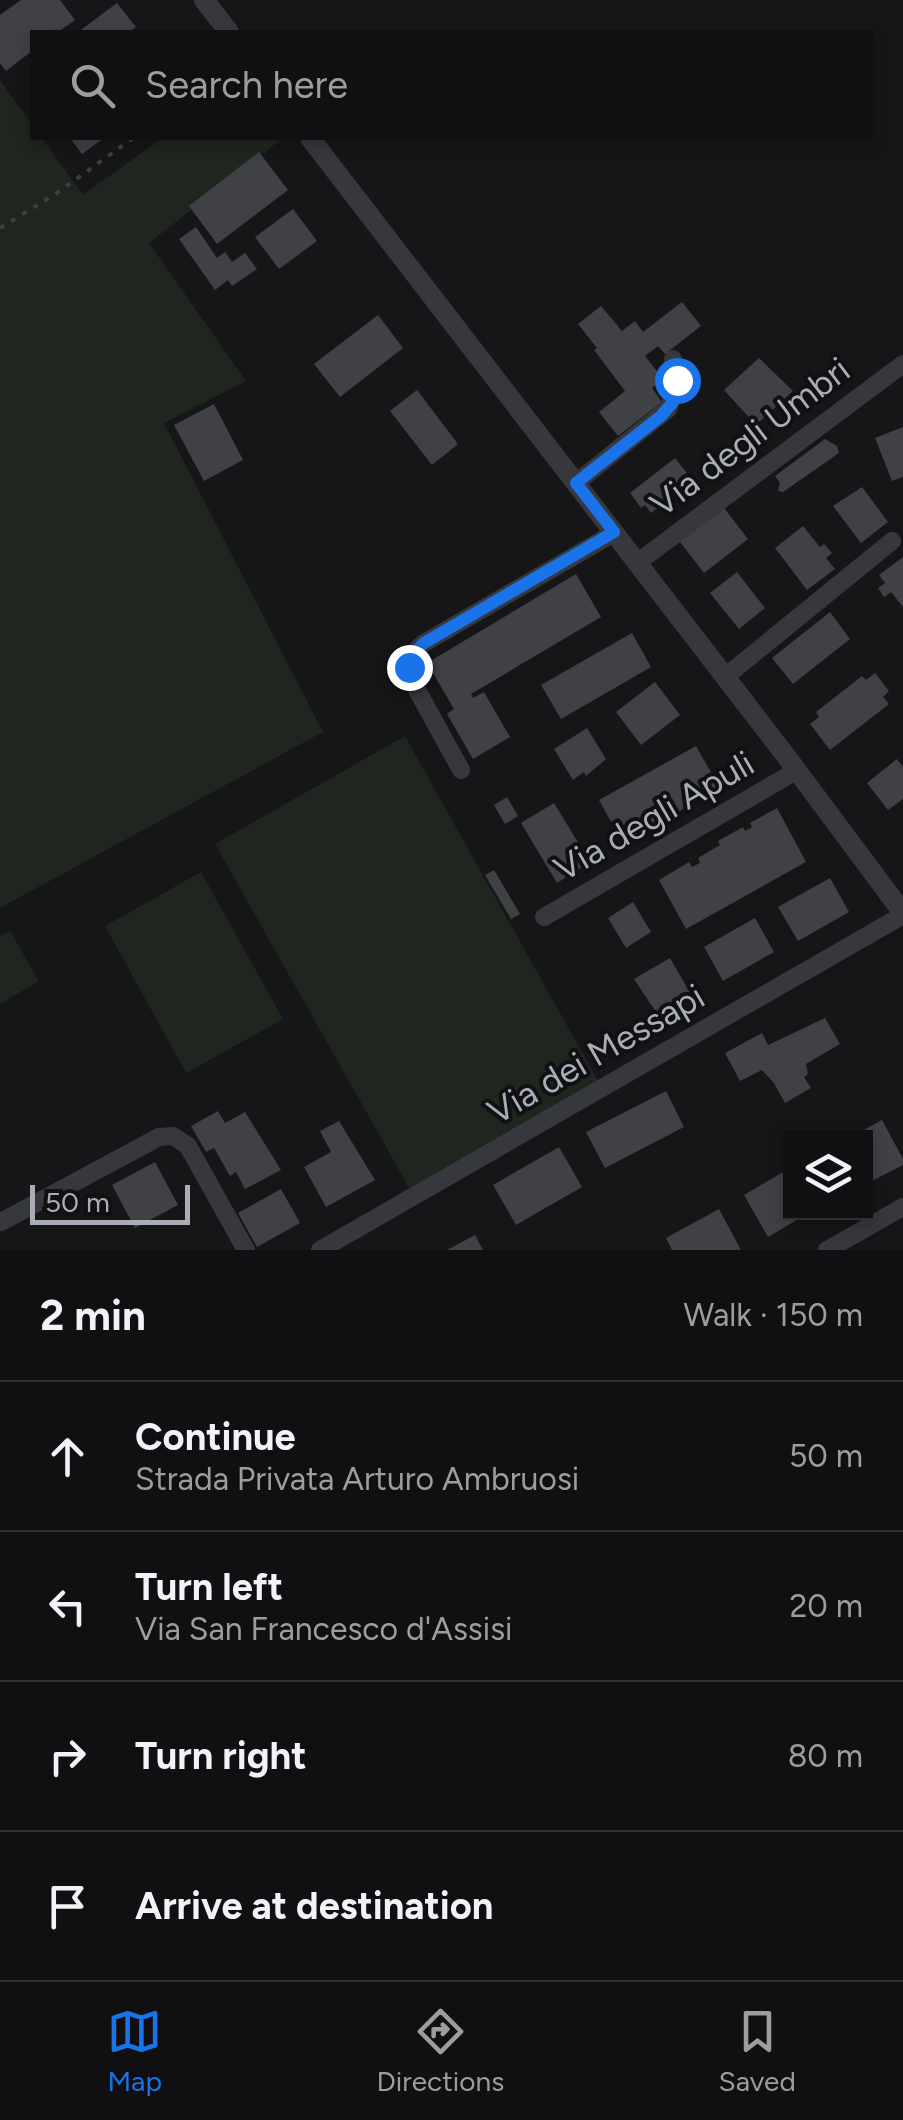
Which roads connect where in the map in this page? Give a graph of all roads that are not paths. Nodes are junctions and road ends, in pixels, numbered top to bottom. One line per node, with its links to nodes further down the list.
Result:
1 (204, 0): 2 (street)
2 (227, 30)
3 (312, 140): 6 (street)
4 (673, 359): 6 (street)
5 (903, 364): 9 (street, Via degli Umbri)
6 (576, 483): 7 (street)
7 (614, 532): 9 (street); 11 (street)
8 (892, 541): 10 (street)
9 (638, 563): 10 (street)
10 (725, 677): 12 (street)
11 (461, 770)
12 (796, 771): 13 (street); 14 (street, Via degli Apuli)
13 (902, 909): 18 (street, Via dei Messapi)
14 (544, 917)
15 (903, 1207): 19 (street)
16 (2, 1222): 17 (street)
17 (246, 1250)
18 (320, 1250)
19 (827, 1250)

